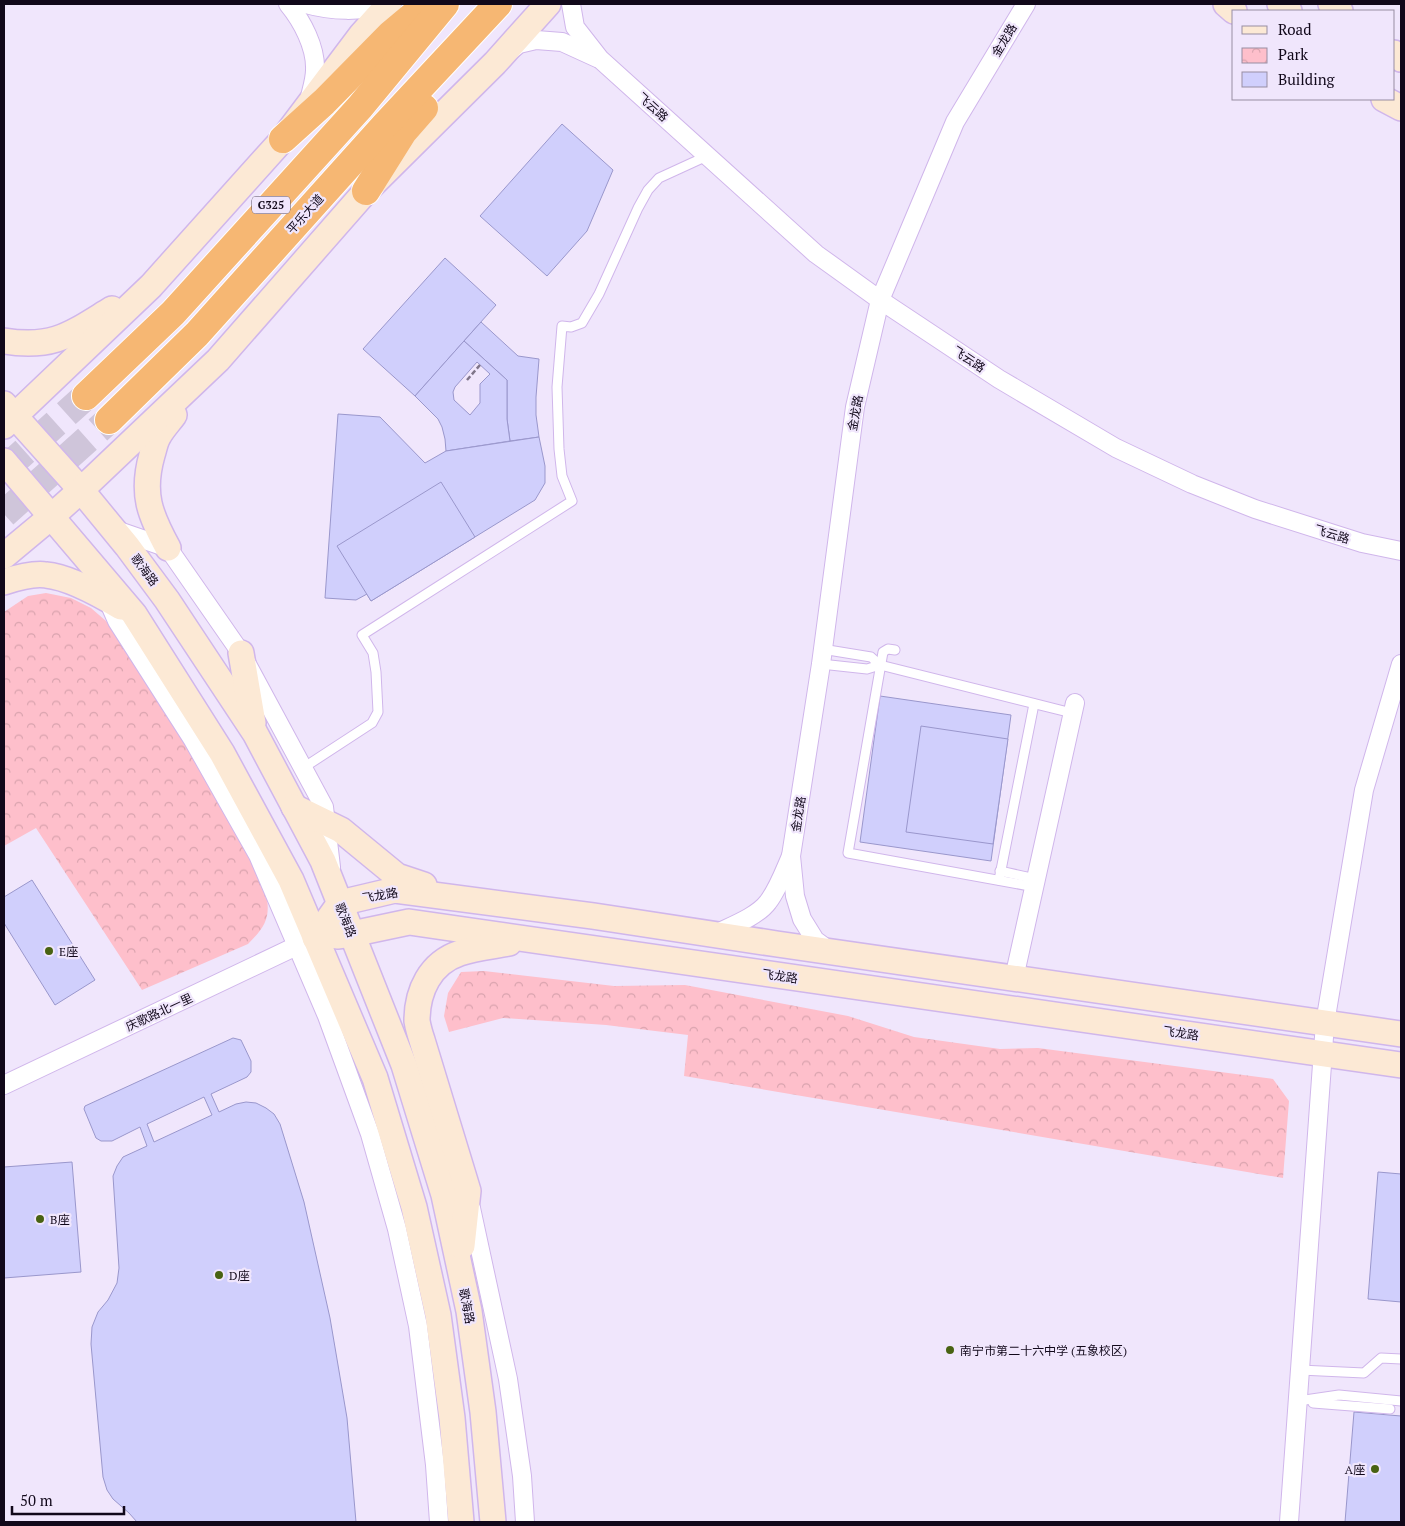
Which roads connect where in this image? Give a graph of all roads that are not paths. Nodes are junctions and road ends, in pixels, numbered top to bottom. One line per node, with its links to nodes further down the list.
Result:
1 (288, 4): 13 (street)
2 (306, 4): 8 (street)
3 (426, 4): 15 (highway)
4 (445, 4): 22 (highway, G325)
5 (548, 4): 11 (main road)
6 (571, 4): 10 (street, 飞云路)
7 (1026, 4): 19 (street, 金龙路)
8 (388, 5): 13 (main road)
9 (494, 8): 17 (highway); 24 (highway, 平乐大道)
10 (600, 59): 11 (street, 飞云路); 16 (street, 飞云路)
11 (495, 63): 17 (main road)
12 (1386, 100): 14 (main road)
13 (308, 106): 15 (main road)
14 (1401, 108)
15 (283, 139): 18 (main road)
16 (707, 156): 19 (street, 飞云路); 44 (lane)
17 (366, 191): 21 (main road)
18 (151, 286): 20 (main road); 23 (main road)
19 (880, 300): 30 (street, 飞云路); 38 (street, 金龙路)
20 (4, 341)
21 (206, 371): 26 (main road); 29 (main road)
22 (86, 396)
23 (7, 415): 26 (main road, 歌海路)
24 (109, 420)
25 (4, 461): 27 (main road)
26 (82, 490): 27 (main road); 28 (main road, 歌海路)
27 (52, 516): 31 (main road); 32 (main road)
28 (113, 528): 29 (street); 43 (main road, 歌海路)
29 (168, 548): 37 (street)
30 (1401, 551)
31 (4, 556)
32 (94, 566): 34 (street); 35 (main road)
33 (4, 582): 34 (main road)
34 (108, 599): 35 (main road); 56 (street)
35 (134, 614): 56 (main road)
36 (895, 650): 40 (lane)
37 (241, 653): 43 (main road); 44 (street)
38 (822, 657): 40 (lane); 40 (lane); 47 (street, 金龙路)
39 (1401, 664): 59 (street)
40 (880, 665): 41 (lane); 49 (lane)
41 (1034, 704): 42 (lane); 48 (lane)
42 (1074, 708): 50 (street)
43 (255, 733): 45 (main road, 歌海路)
44 (303, 768): 46 (street)
45 (294, 807): 46 (main road); 51 (main road, 歌海路)
46 (326, 823): 51 (street); 52 (main road)
47 (791, 856): 54 (street, 金龙路); 57 (street, 金龙路)
48 (1000, 871): 49 (lane); 50 (lane)
49 (998, 880): 50 (lane)
50 (1036, 883): 58 (street)
51 (336, 894): 52 (main road, 飞龙路); 53 (main road, 歌海路); 56 (main road)
52 (472, 900): 54 (main road, 飞龙路)
53 (352, 934): 55 (main road, 飞龙路); 56 (main road, 飞龙路); 65 (main road, 歌海路)
54 (713, 935): 57 (main road, 飞龙路)
55 (529, 940): 61 (main road, 飞龙路); 64 (main road)
56 (306, 942): 63 (street, 庆歌路北一里); 71 (street); 72 (main road)
57 (832, 952): 58 (main road, 飞龙路)
58 (1014, 978): 59 (main road, 飞龙路)
59 (1325, 1023): 60 (main road, 飞龙路); 61 (street)
60 (1401, 1034)
61 (1322, 1054): 62 (main road, 飞龙路); 67 (street)
62 (1401, 1065)
63 (4, 1085)
64 (468, 1191): 65 (main road); 74 (street)
65 (460, 1269): 73 (main road, 歌海路)
66 (1401, 1359): 67 (lane)
67 (1300, 1370): 68 (street)
68 (1298, 1401): 69 (lane); 70 (lane); 75 (street)
69 (1401, 1401)
70 (1390, 1409)
71 (440, 1522)
72 (461, 1522)
73 (493, 1522)
74 (526, 1522)
75 (1289, 1522)

